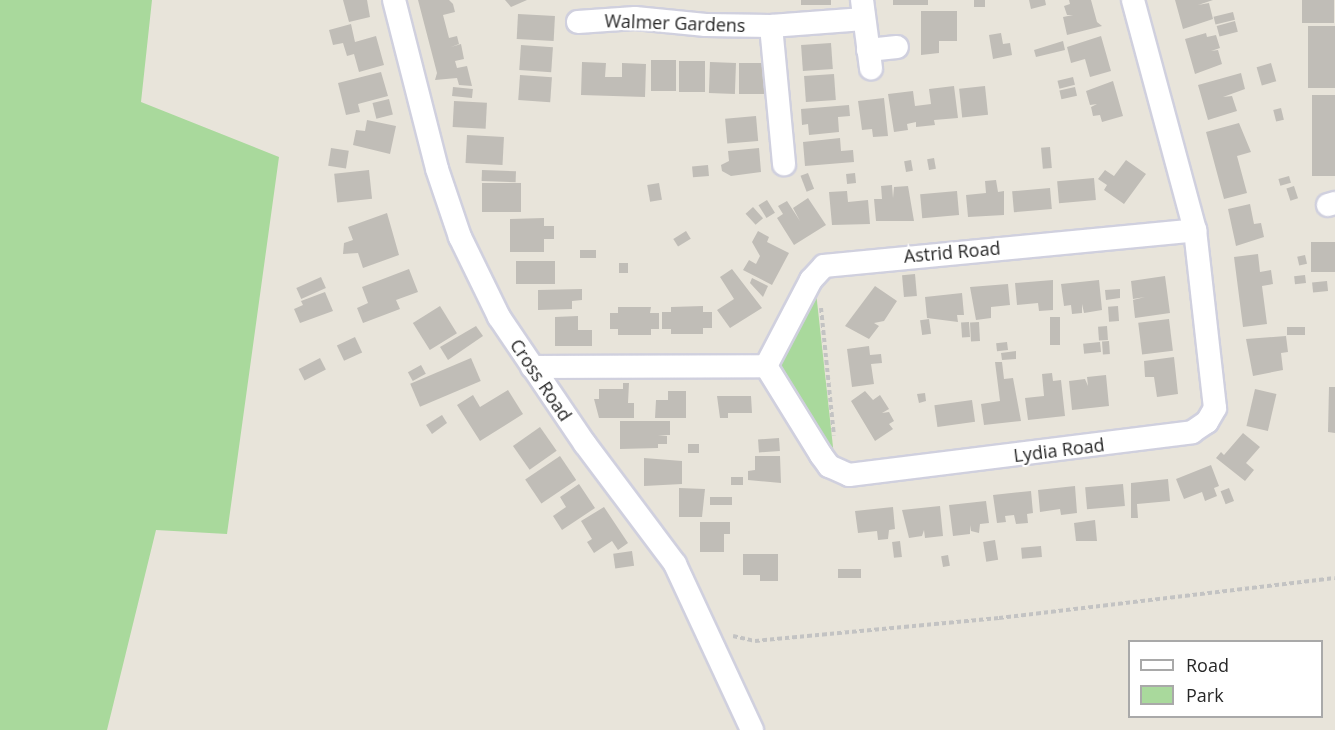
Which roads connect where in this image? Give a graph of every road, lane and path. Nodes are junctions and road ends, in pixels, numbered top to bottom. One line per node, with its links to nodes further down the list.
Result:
1 (394, 0): 11 (street, Cross Road)
2 (1133, 0): 8 (street, Lydia Road)
3 (863, 10): 5 (street, Walmer Gardens); 6 (street)
4 (578, 22): 5 (street, Walmer Gardens)
5 (771, 26): 7 (street, Walmer Gardens)
6 (897, 47)
7 (784, 164)
8 (1195, 230): 10 (street, Astrid Road); 12 (street, Lydia Road)
9 (821, 306): 12 (path)
10 (766, 366): 11 (street); 12 (street)
11 (532, 368): 14 (street, Cross Road)
12 (838, 471)
13 (1335, 578): 14 (path)
14 (708, 632): 15 (street, Cross Road)
15 (752, 730)

